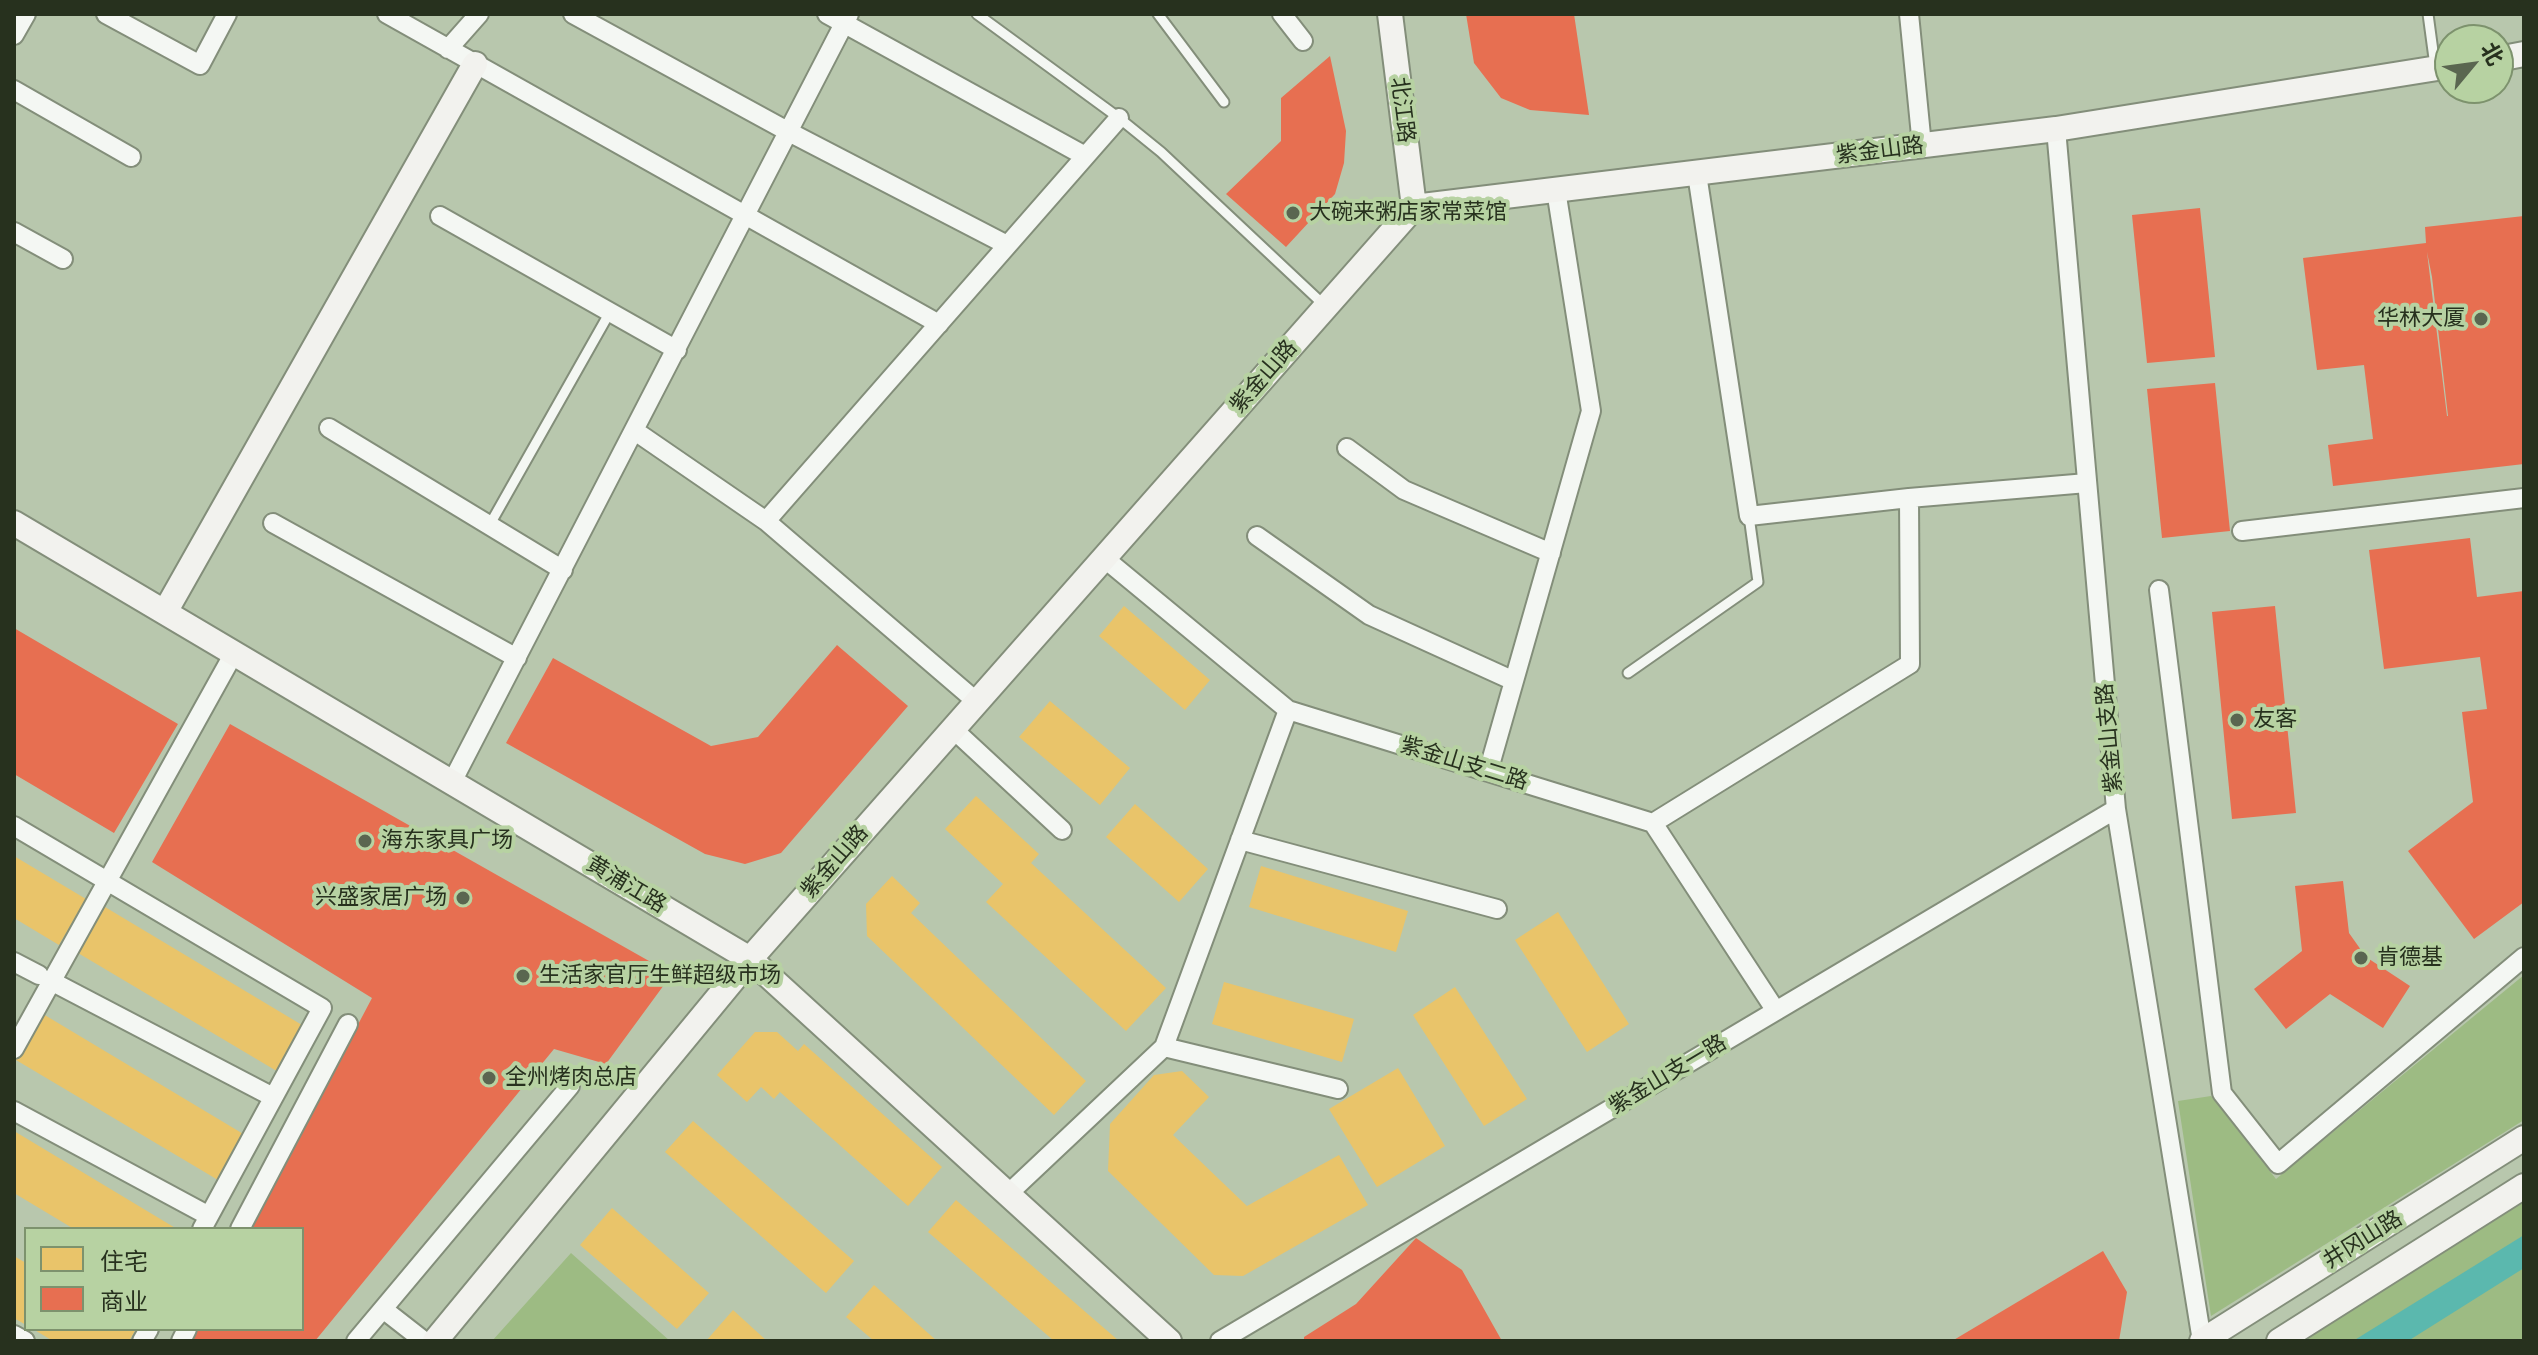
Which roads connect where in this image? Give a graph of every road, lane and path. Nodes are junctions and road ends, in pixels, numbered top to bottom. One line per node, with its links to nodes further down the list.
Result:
1 (26, 14): 15 (street)
2 (106, 14): 3 (street)
3 (227, 14)
4 (387, 14): 18 (street)
5 (479, 14): 18 (street)
6 (573, 14): 25 (street)
7 (827, 14): 14 (street)
8 (977, 14): 23 (lane)
9 (1158, 14): 22 (lane)
10 (1282, 14): 17 (street)
11 (1390, 14): 31 (street, 北江路)
12 (1909, 14): 26 (street)
13 (2428, 14): 16 (lane)
14 (847, 19): 25 (street); 27 (street)
15 (14, 35)
16 (2434, 37)
17 (1303, 41)
18 (448, 49): 19 (street)
19 (475, 64): 33 (street); 58 (street)
20 (2434, 68): 24 (street, 紫金山路)
21 (14, 90): 28 (street)
22 (1224, 102)
23 (1119, 118): 27 (street); 37 (lane)
24 (2056, 129): 26 (street, 紫金山路); 44 (street, 紫金山支路)
25 (789, 132): 33 (street); 35 (street)
26 (1922, 146): 29 (street, 紫金山路)
27 (1085, 156): 35 (street)
28 (131, 157)
29 (1697, 174): 30 (street, 紫金山路); 47 (street)
30 (1556, 190): 31 (street, 紫金山路); 54 (street)
31 (1414, 207): 37 (street, 紫金山路)
32 (440, 216): 38 (street)
33 (746, 216): 39 (street); 40 (street)
34 (14, 232): 36 (street)
35 (1007, 245): 39 (street)
36 (63, 259)
37 (1326, 307): 55 (street, 紫金山路)
38 (610, 312): 40 (street); 51 (lane)
39 (939, 324): 48 (street)
40 (677, 350): 42 (street)
41 (329, 428): 51 (street)
42 (635, 431): 48 (street); 56 (street)
43 (1347, 448): 54 (street)
44 (2087, 483): 45 (street); 68 (street, 紫金山支路)
45 (1909, 498): 47 (street); 69 (street)
46 (2524, 498): 52 (street)
47 (1749, 516): 61 (lane)
48 (766, 521): 63 (street)
49 (14, 523): 58 (street, 黄浦江路)
50 (273, 523): 60 (street)
51 (489, 526): 56 (street)
52 (2242, 531)
53 (1257, 536): 62 (street)
54 (1551, 553): 62 (street)
55 (1104, 558): 63 (street, 紫金山路); 64 (street, 紫金山支二路)
56 (563, 570): 60 (street)
57 (2159, 590): 74 (street)
58 (165, 612): 59 (street, 黄浦江路)
59 (234, 653): 67 (street, 黄浦江路); 77 (street)
60 (517, 658): 67 (street)
61 (1628, 673)
62 (1514, 681): 66 (street)
63 (977, 702): 65 (street, 紫金山路)
64 (1288, 710): 66 (street, 紫金山支二路); 72 (street)
65 (953, 729): 71 (street); 75 (street, 紫金山路)
66 (1488, 772): 69 (street, 紫金山支二路)
67 (452, 782): 75 (street, 黄浦江路)
68 (2116, 809): 78 (street, 紫金山支一路); 99 (street, 紫金山支路)
69 (1653, 823): 78 (street)
70 (14, 826): 84 (street)
71 (1062, 830)
72 (1240, 840): 73 (street); 80 (street)
73 (1497, 909)
74 (2524, 957)
75 (750, 959): 88 (street, 黄浦江路); 96 (street, 紫金山路)
76 (14, 962): 77 (street)
77 (45, 978): 81 (street); 84 (street)
78 (1776, 1011): 98 (street, 紫金山支一路)
79 (348, 1024): 90 (street)
80 (1164, 1047): 83 (street); 88 (street)
81 (14, 1049)
82 (570, 1086): 91 (street)
83 (1338, 1089)
84 (273, 1097): 89 (street)
85 (14, 1111): 89 (street)
86 (2524, 1138): 99 (street, 井冈山路)
87 (2524, 1186): 100 (street, 井冈山路)
88 (1008, 1194): 97 (street, 黄浦江路)
89 (205, 1222)
90 (241, 1227)
91 (383, 1309): 94 (street); 95 (street)
92 (14, 1335): 93 (street)
93 (25, 1341)
94 (356, 1341)
95 (424, 1341)
96 (435, 1341)
97 (1169, 1341)
98 (1220, 1341)
99 (2202, 1341)
100 (2279, 1341)

